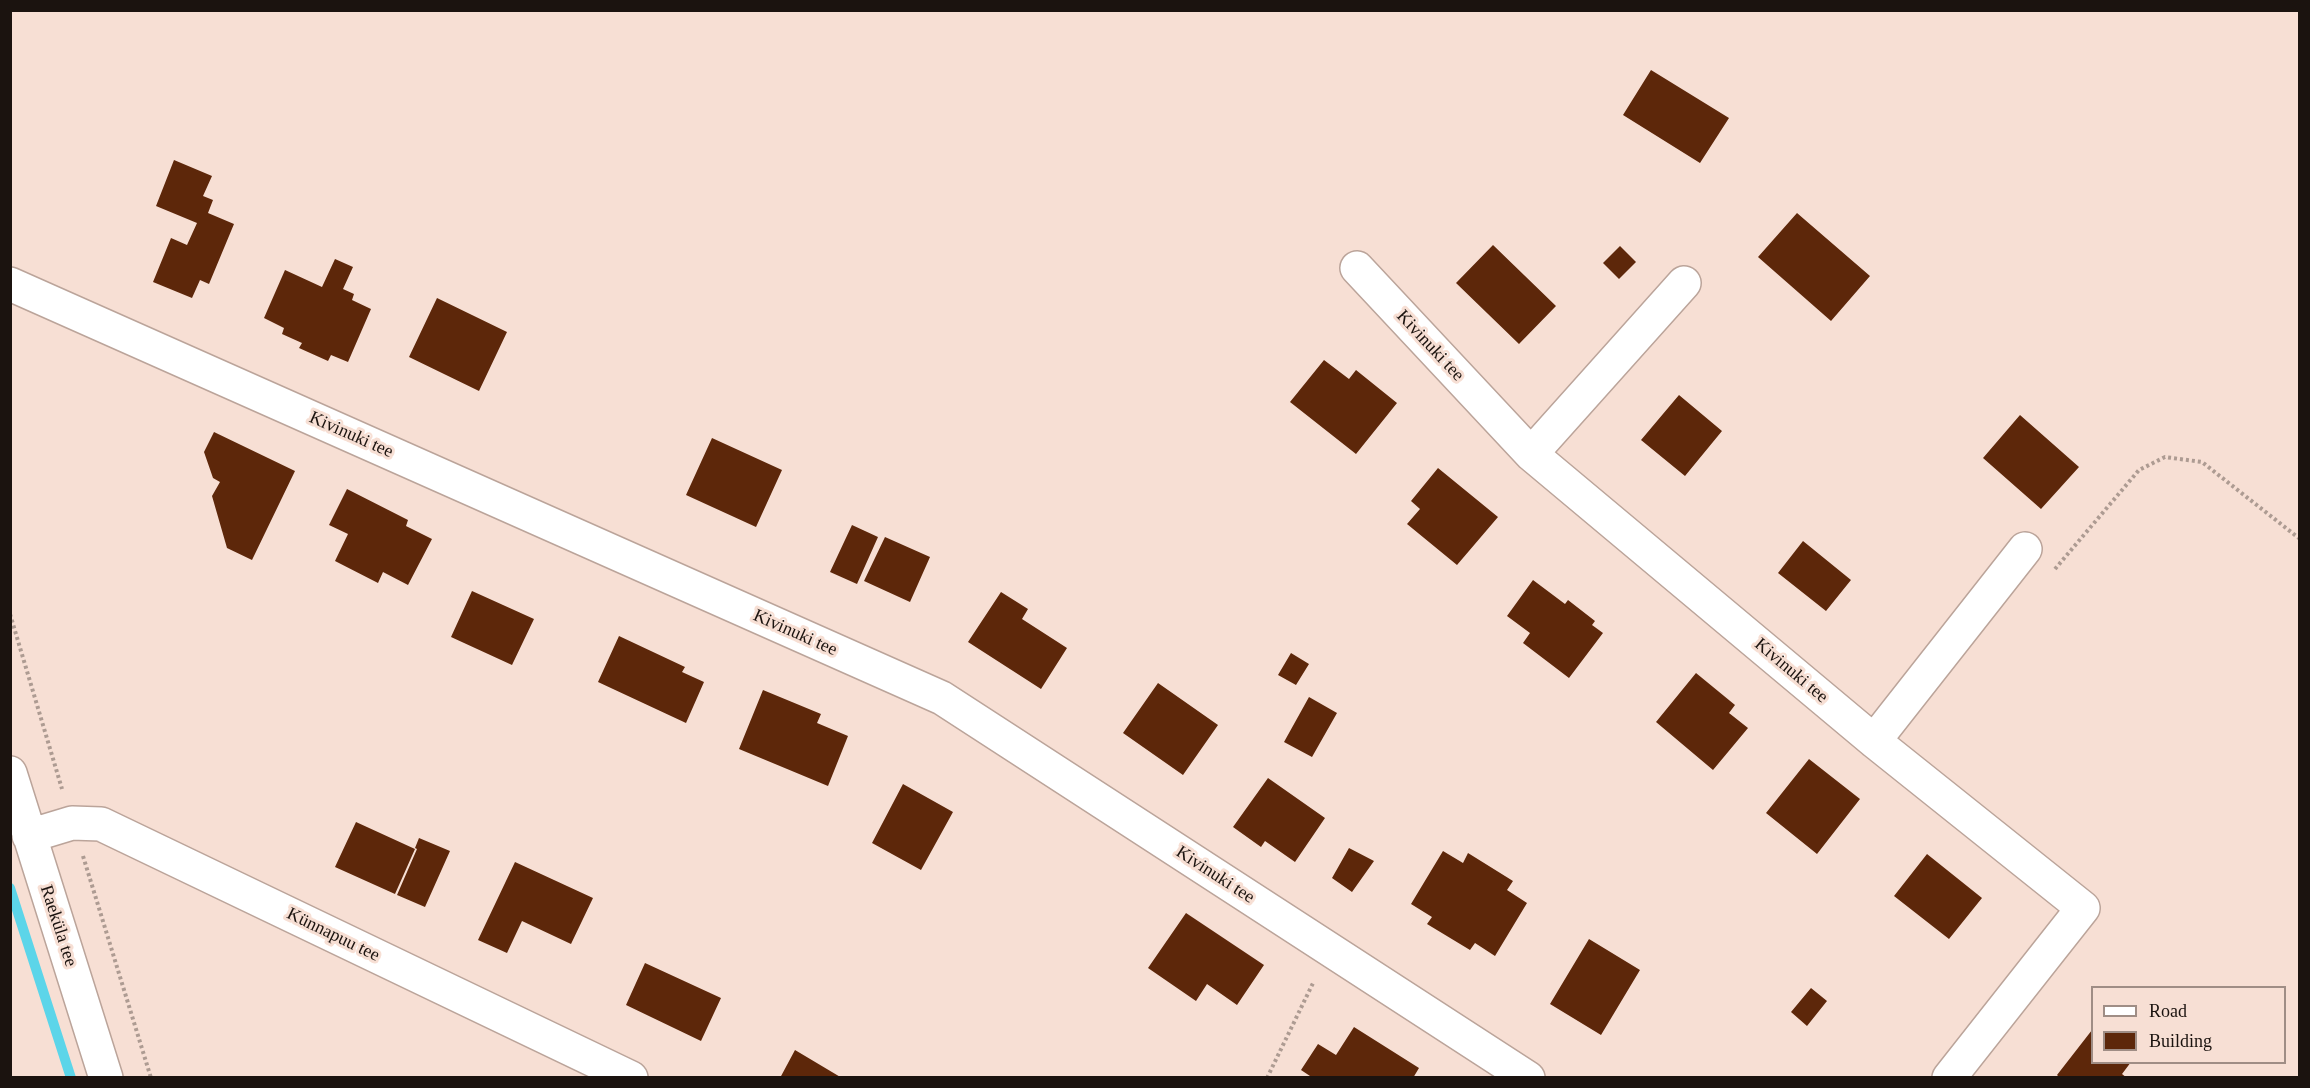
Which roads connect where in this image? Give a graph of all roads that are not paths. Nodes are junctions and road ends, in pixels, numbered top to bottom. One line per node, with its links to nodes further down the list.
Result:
1 (1357, 268): 4 (street, Kivinuki tee)
2 (1684, 283): 4 (street)
3 (10, 284): 11 (street, Kivinuki tee)
4 (1531, 454): 6 (street, Kivinuki tee)
5 (2025, 549): 6 (street)
6 (1875, 741): 12 (street, Kivinuki tee)
7 (10, 773): 8 (street, Raeküla tee)
8 (29, 836): 9 (street, Raeküla tee); 10 (street, Künnapuu tee)
9 (106, 1077)
10 (631, 1077)
11 (1528, 1077)
12 (1949, 1077)

